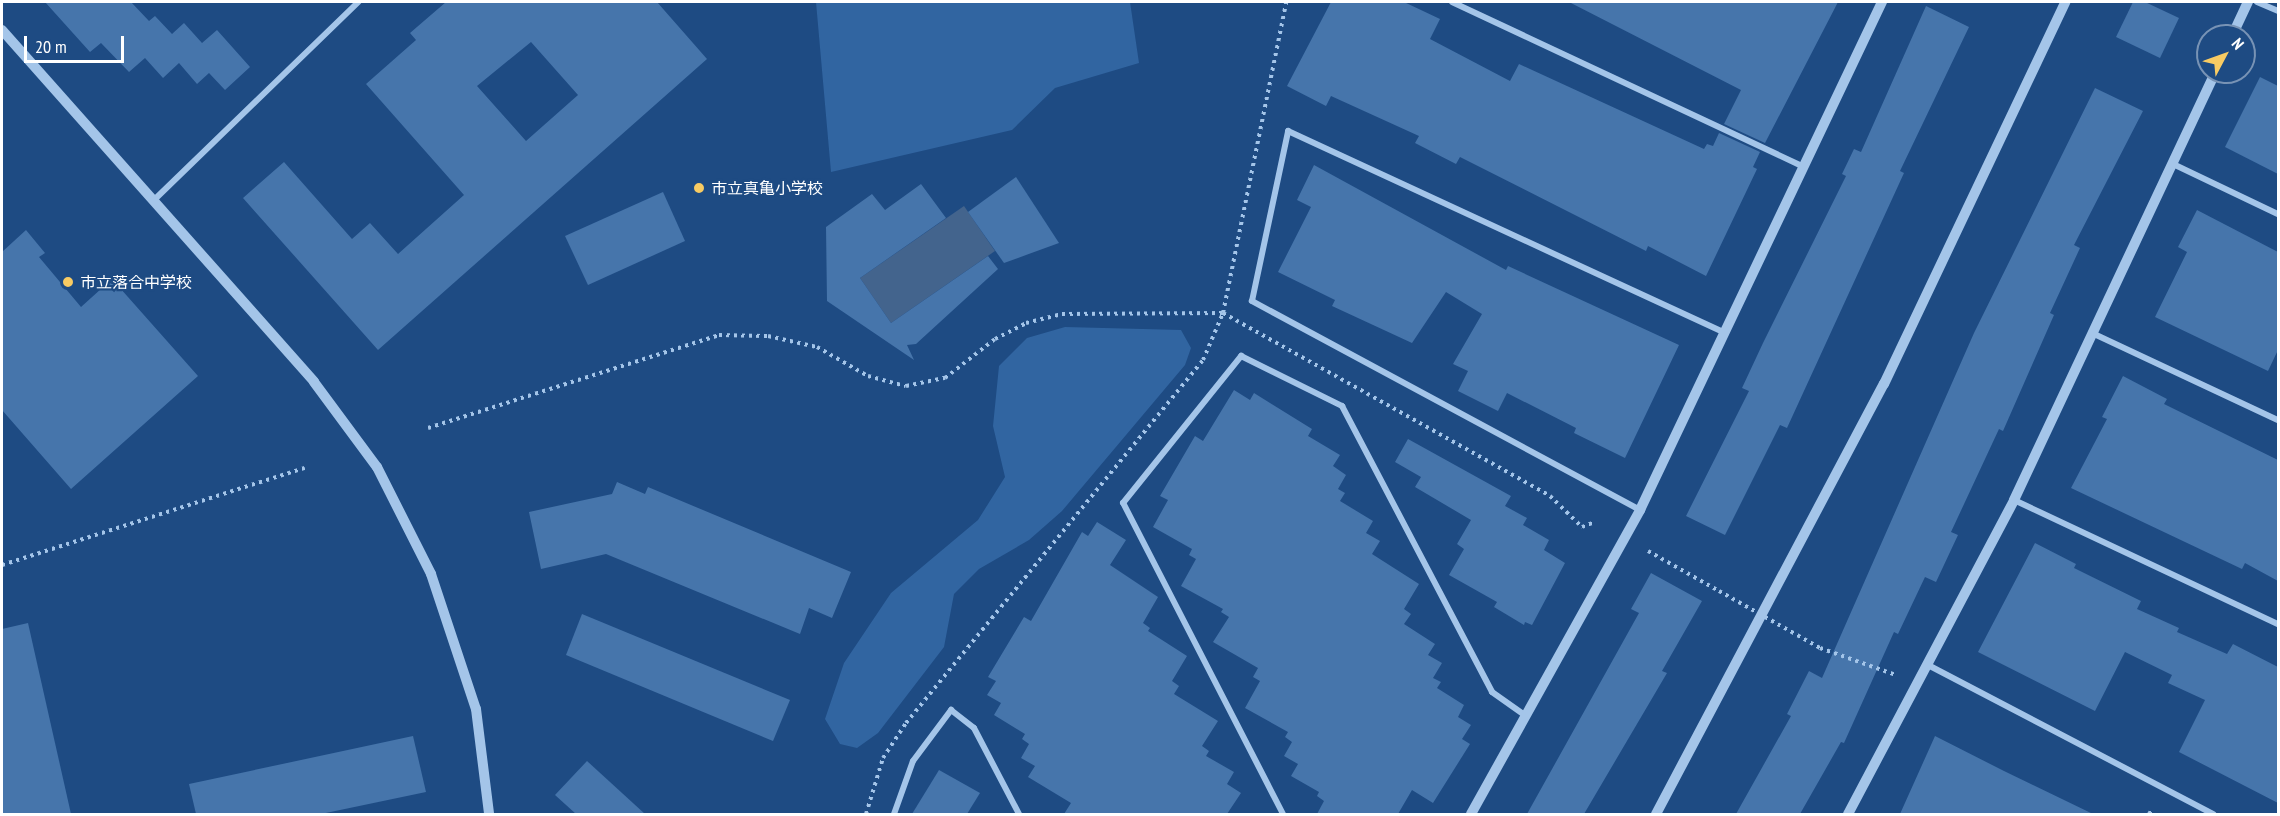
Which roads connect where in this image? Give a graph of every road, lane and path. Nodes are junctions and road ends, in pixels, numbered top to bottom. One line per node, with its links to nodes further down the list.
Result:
1 (358, 2): 14 (street)
2 (1286, 2): 16 (path)
3 (1452, 2): 13 (street)
4 (1882, 2): 13 (street)
5 (2066, 2): 37 (street)
6 (2248, 2): 9 (street)
7 (2257, 2): 8 (street)
8 (2278, 11)
9 (2238, 24)
10 (2, 30): 14 (street)
11 (2210, 84): 12 (street)
12 (2173, 164): 15 (street); 18 (street)
13 (1802, 166): 17 (street)
14 (152, 202): 31 (street)
15 (2278, 214)
16 (1223, 313): 20 (path); 24 (path); 32 (path)
17 (1724, 332): 23 (street); 23 (street)
18 (2092, 333): 19 (street); 22 (street)
19 (2278, 420)
20 (428, 428)
21 (305, 468): 26 (path)
22 (2014, 500): 27 (street); 28 (street)
23 (1640, 510): 30 (street)
24 (1595, 522)
25 (1648, 551): 29 (path, bridge)
26 (2, 565)
27 (2278, 624)
28 (1928, 665): 38 (street); 39 (street)
29 (1901, 677)
30 (1526, 716): 35 (street); 36 (street)
31 (489, 814)
32 (866, 814)
33 (894, 814): 34 (street)
34 (1019, 814)
35 (1283, 814)
36 (1471, 814)
37 (1656, 814)
38 (1848, 814)
39 (2213, 814)

